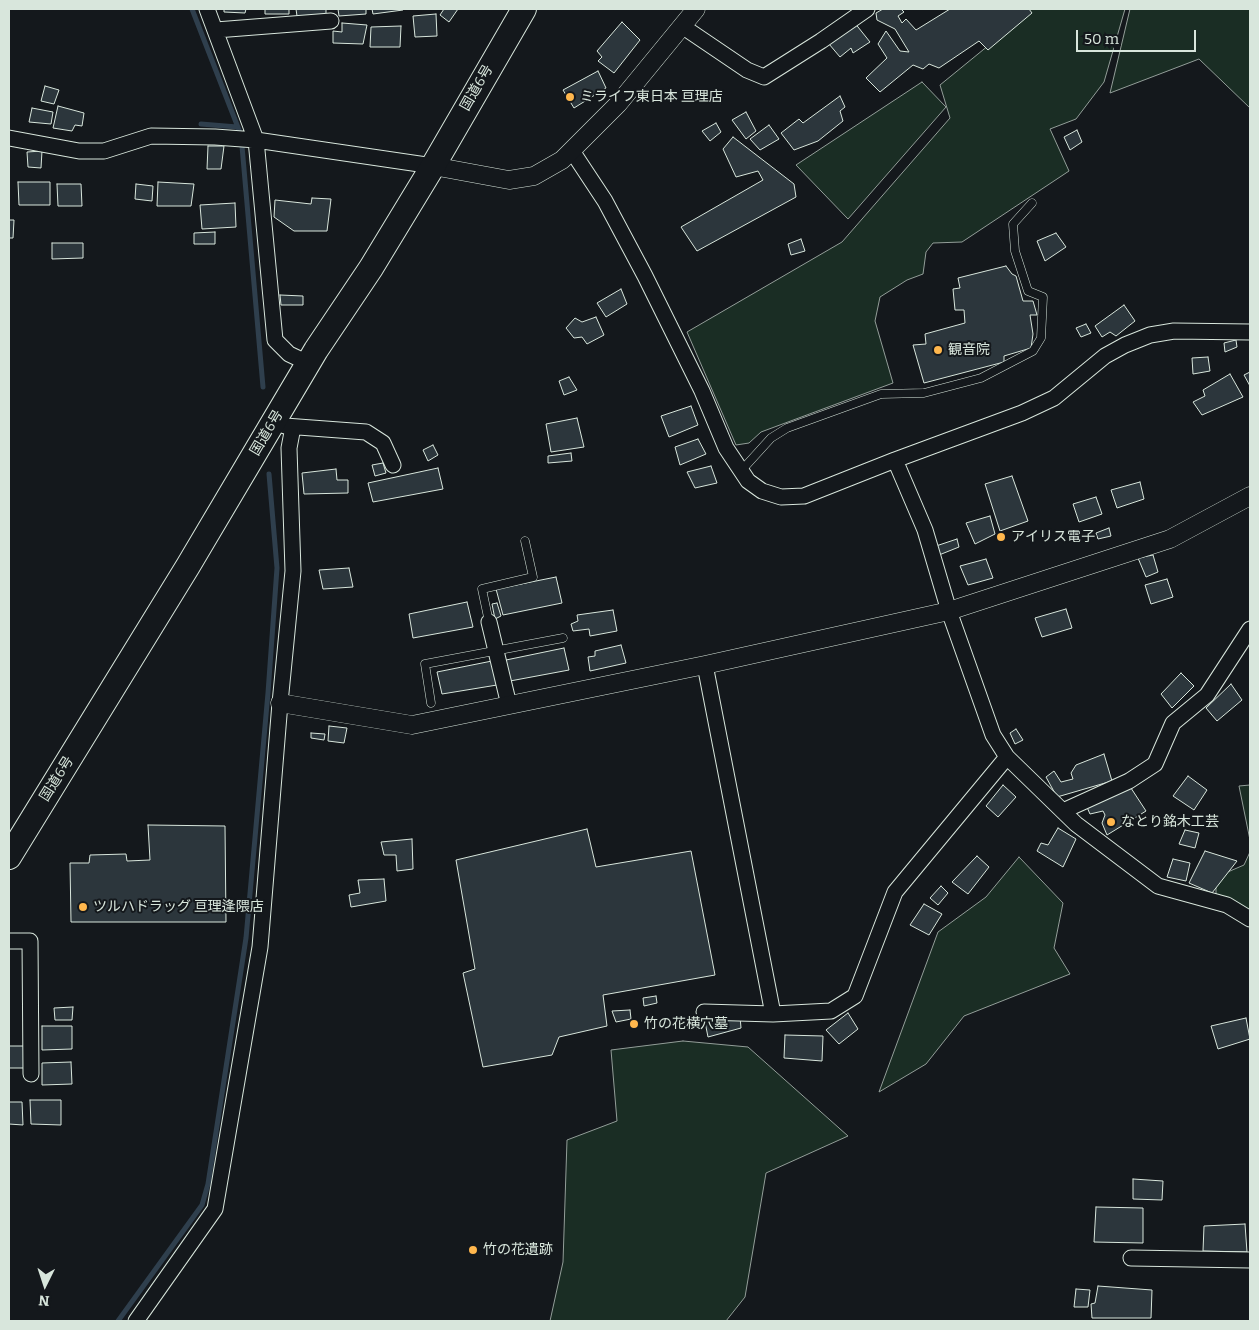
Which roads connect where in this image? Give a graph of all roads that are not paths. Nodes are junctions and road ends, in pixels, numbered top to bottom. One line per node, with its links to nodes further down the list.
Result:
1 (207, 9): 7 (street)
2 (524, 9): 11 (highway, 国道6号)
3 (696, 9): 6 (street)
4 (867, 9): 6 (street)
5 (330, 21): 7 (street)
6 (682, 26): 10 (street)
7 (216, 30): 9 (street)
8 (9, 138): 9 (street)
9 (256, 140): 11 (street); 14 (street)
10 (572, 151): 11 (street); 18 (street)
11 (432, 166): 14 (highway, 国道6号)
12 (1032, 203): 18 (lane)
13 (1250, 332): 16 (street)
14 (308, 363): 15 (highway, 国道6号)
15 (283, 426): 17 (street); 27 (street); 32 (highway, 国道6号)
16 (895, 460): 18 (street); 21 (street)
17 (393, 465)
18 (741, 471)
19 (1250, 496): 21 (street)
20 (525, 541): 22 (lane)
21 (949, 611): 26 (street); 30 (street)
22 (489, 622): 25 (street)
23 (1250, 630): 31 (street)
24 (563, 638): 25 (lane)
25 (496, 651): 28 (lane); 29 (street)
26 (705, 665): 29 (street); 36 (street)
27 (280, 703): 29 (street); 40 (street)
28 (432, 703)
29 (509, 705)
30 (1007, 757): 31 (street); 36 (street)
31 (1063, 811): 33 (street)
32 (9, 857)
33 (1250, 919)
34 (9, 941): 37 (street)
35 (704, 1012): 36 (street)
36 (774, 1014)
37 (31, 1074)
38 (1131, 1258): 39 (street)
39 (1250, 1260)
40 (136, 1321)

